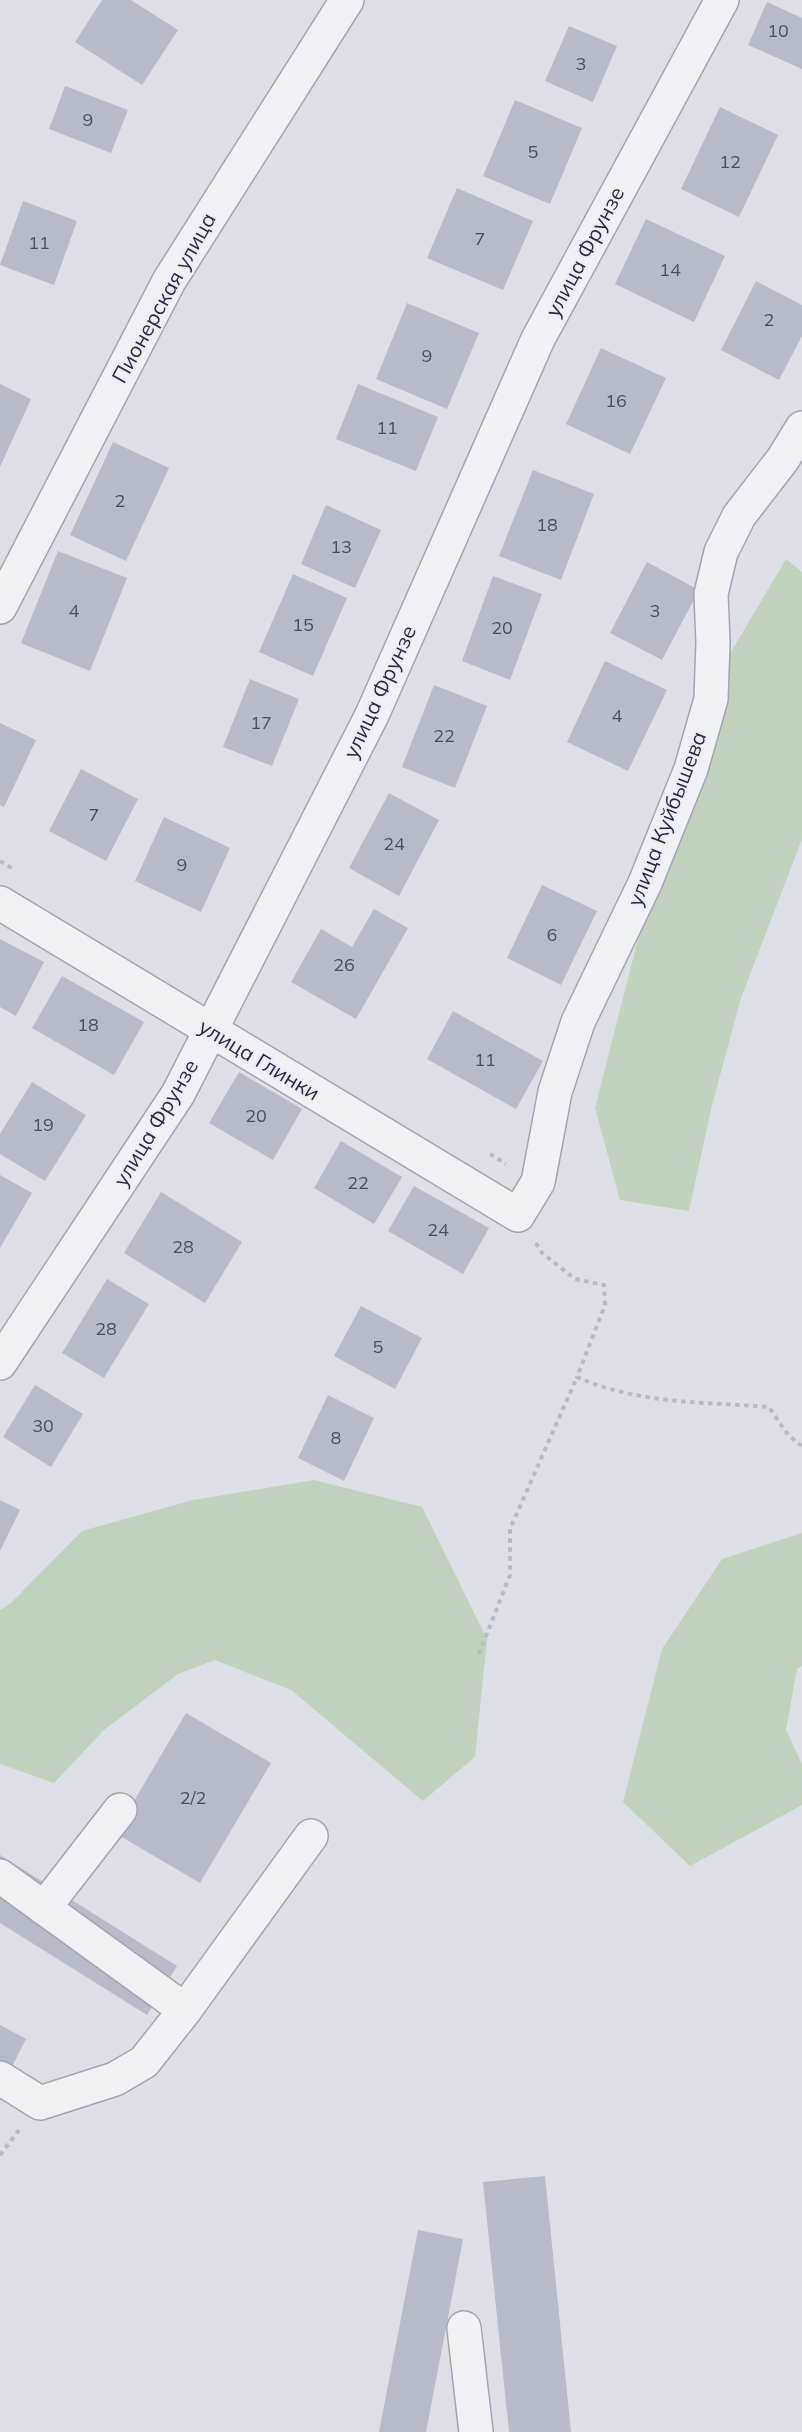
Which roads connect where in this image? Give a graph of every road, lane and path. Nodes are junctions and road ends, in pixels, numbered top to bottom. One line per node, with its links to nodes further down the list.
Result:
1 (347, 0): 4 (street, Пионерская улица)
2 (722, 0): 6 (street, улица Фрунзе)
3 (802, 428): 7 (street, улица Куйбышева)
4 (0, 607)
5 (0, 903): 6 (street, улица Глинки)
6 (210, 1030): 7 (street, улица Глинки); 8 (street, улица Фрунзе)
7 (518, 1215): 9 (path)
8 (0, 1363)
9 (577, 1377): 10 (path); 11 (path)
10 (802, 1446)
11 (479, 1654)
12 (120, 1810): 15 (street)
13 (311, 1836): 16 (street)
14 (0, 1876): 15 (street)
15 (44, 1908): 16 (street)
16 (184, 2010): 17 (street)
17 (0, 2078)
18 (464, 2328): 19 (street)
19 (477, 2432)

